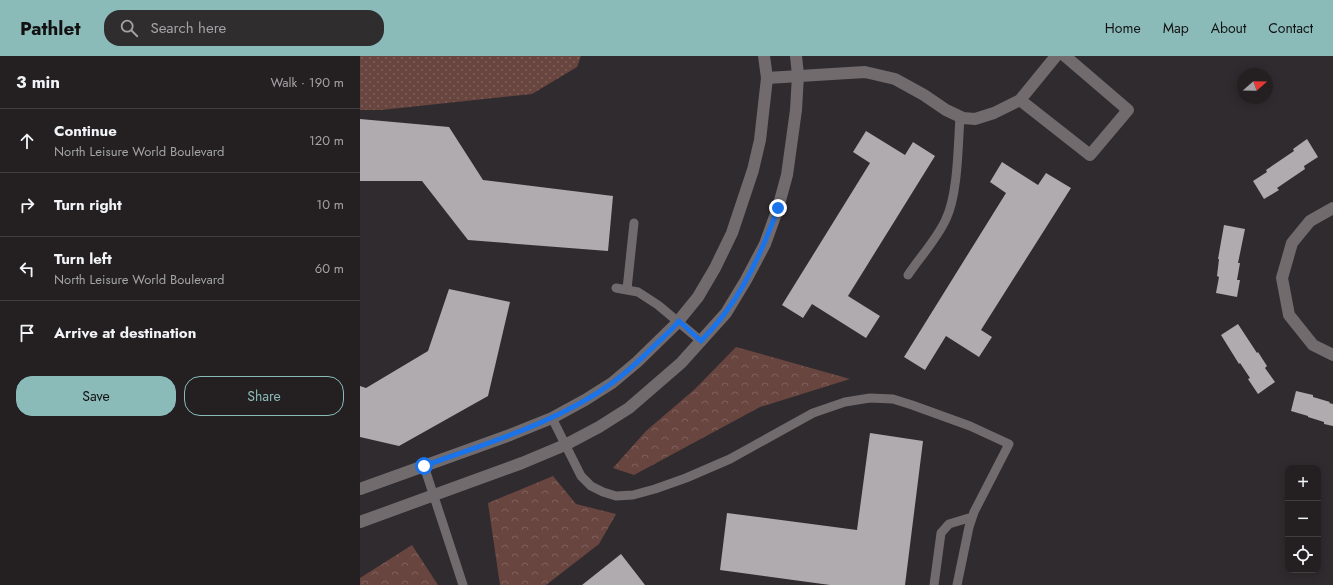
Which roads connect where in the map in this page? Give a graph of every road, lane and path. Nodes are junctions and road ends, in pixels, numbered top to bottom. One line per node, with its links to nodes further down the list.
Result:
1 (764, 56): 6 (street)
2 (796, 56): 5 (street)
3 (1056, 56): 7 (street)
4 (1065, 56): 7 (street)
5 (798, 75): 6 (street); 8 (street); 15 (street)
6 (767, 78): 14 (street)
7 (1020, 100): 8 (street)
8 (960, 117): 11 (lane)
9 (1333, 208): 16 (street)
10 (634, 223): 13 (lane)
11 (908, 274)
12 (616, 288): 13 (lane)
13 (627, 289): 14 (lane)
14 (679, 321): 15 (lane); 17 (street)
15 (701, 341): 18 (street)
16 (1333, 355)
17 (552, 418): 18 (lane); 19 (street)
18 (566, 445): 21 (street); 22 (lane)
19 (424, 466): 20 (street); 21 (lane)
20 (360, 489)
21 (434, 495): 23 (street); 24 (lane)
22 (972, 517): 25 (lane); 26 (lane)
23 (360, 522)
24 (463, 585)
25 (934, 585)
26 (958, 585)

